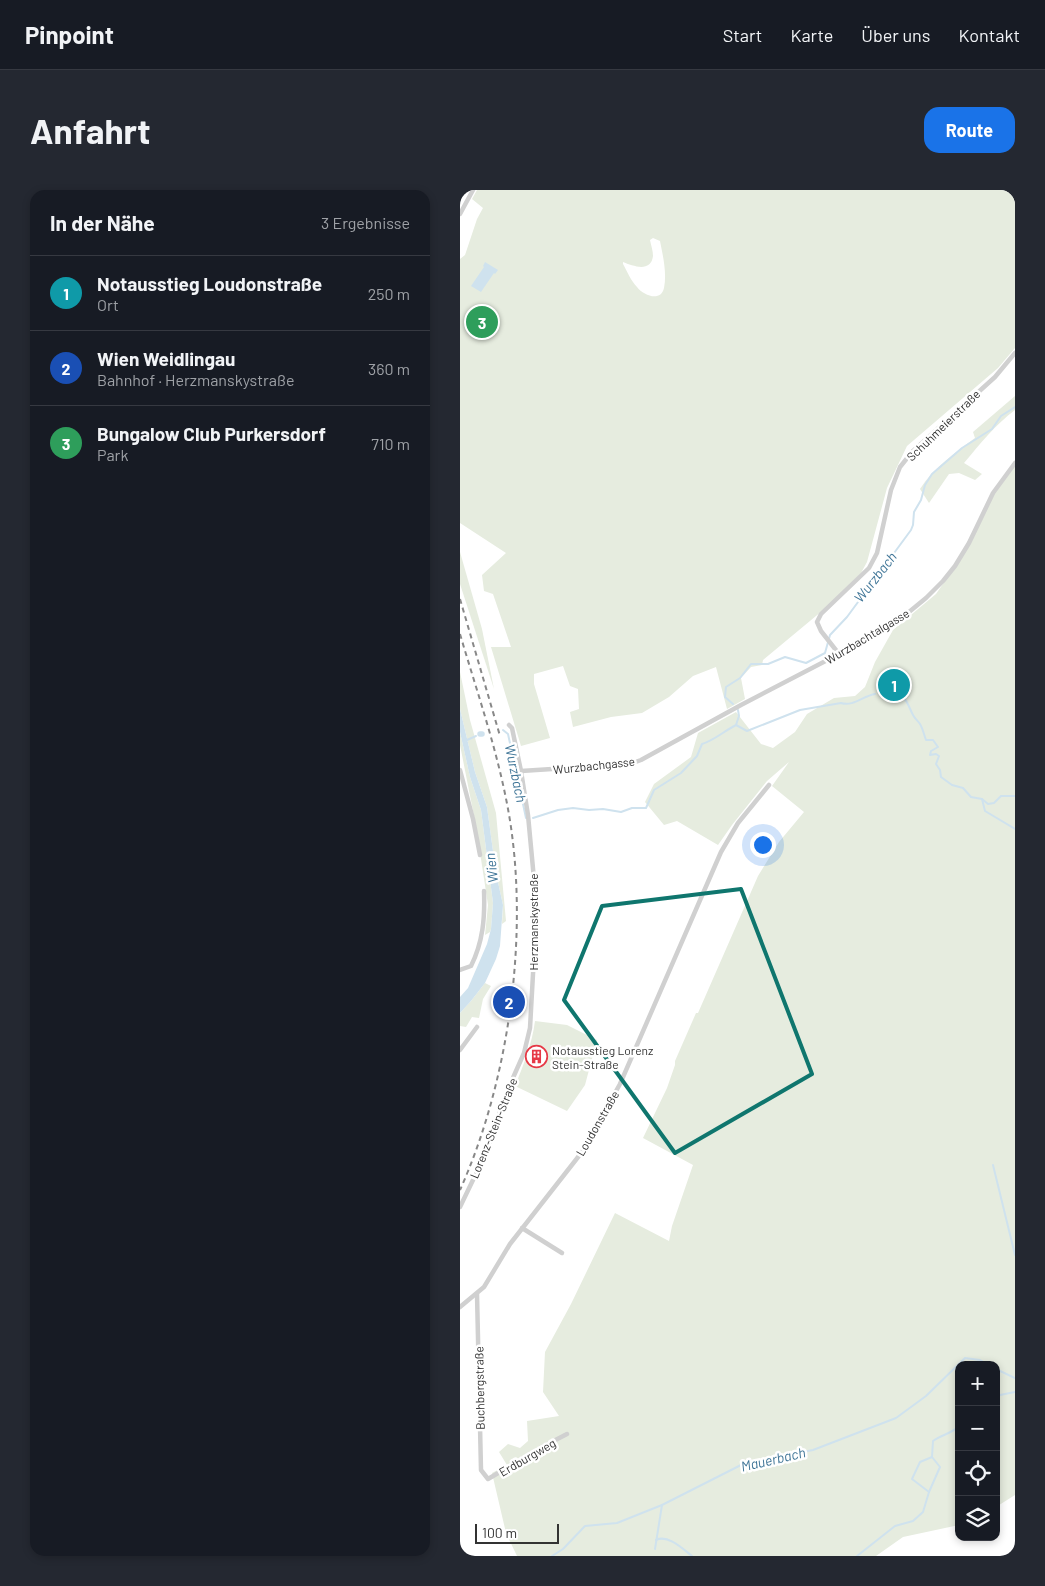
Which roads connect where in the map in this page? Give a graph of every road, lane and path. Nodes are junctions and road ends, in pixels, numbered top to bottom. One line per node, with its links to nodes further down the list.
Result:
1 (473, 190): 2 (street)
2 (460, 214)
3 (1015, 353): 5 (street, Schuhmeierstraße)
4 (1015, 462): 5 (street, Wurzbachtalgasse)
5 (839, 654): 6 (street, Wurzbachtalgasse)
6 (729, 712): 9 (street, Wurzbachgasse)
7 (509, 725): 9 (street)
8 (460, 770): 11 (street)
9 (521, 771): 14 (street, Herzmanskystraße)
10 (769, 785): 18 (street, Loudonstraße)
11 (480, 855)
12 (484, 891): 13 (street)
13 (460, 970)
14 (530, 1020): 17 (street, Lorenz-Stein-Straße)
15 (477, 1027): 16 (street)
16 (460, 1050)
17 (460, 1207)
18 (522, 1228): 19 (street); 20 (street, Loudonstraße)
19 (562, 1253)
20 (476, 1294): 21 (street, Loudonstraße); 23 (street, Buchbergstraße)
21 (460, 1307)
22 (567, 1434): 23 (street, Erdburgweg)
23 (488, 1480)

